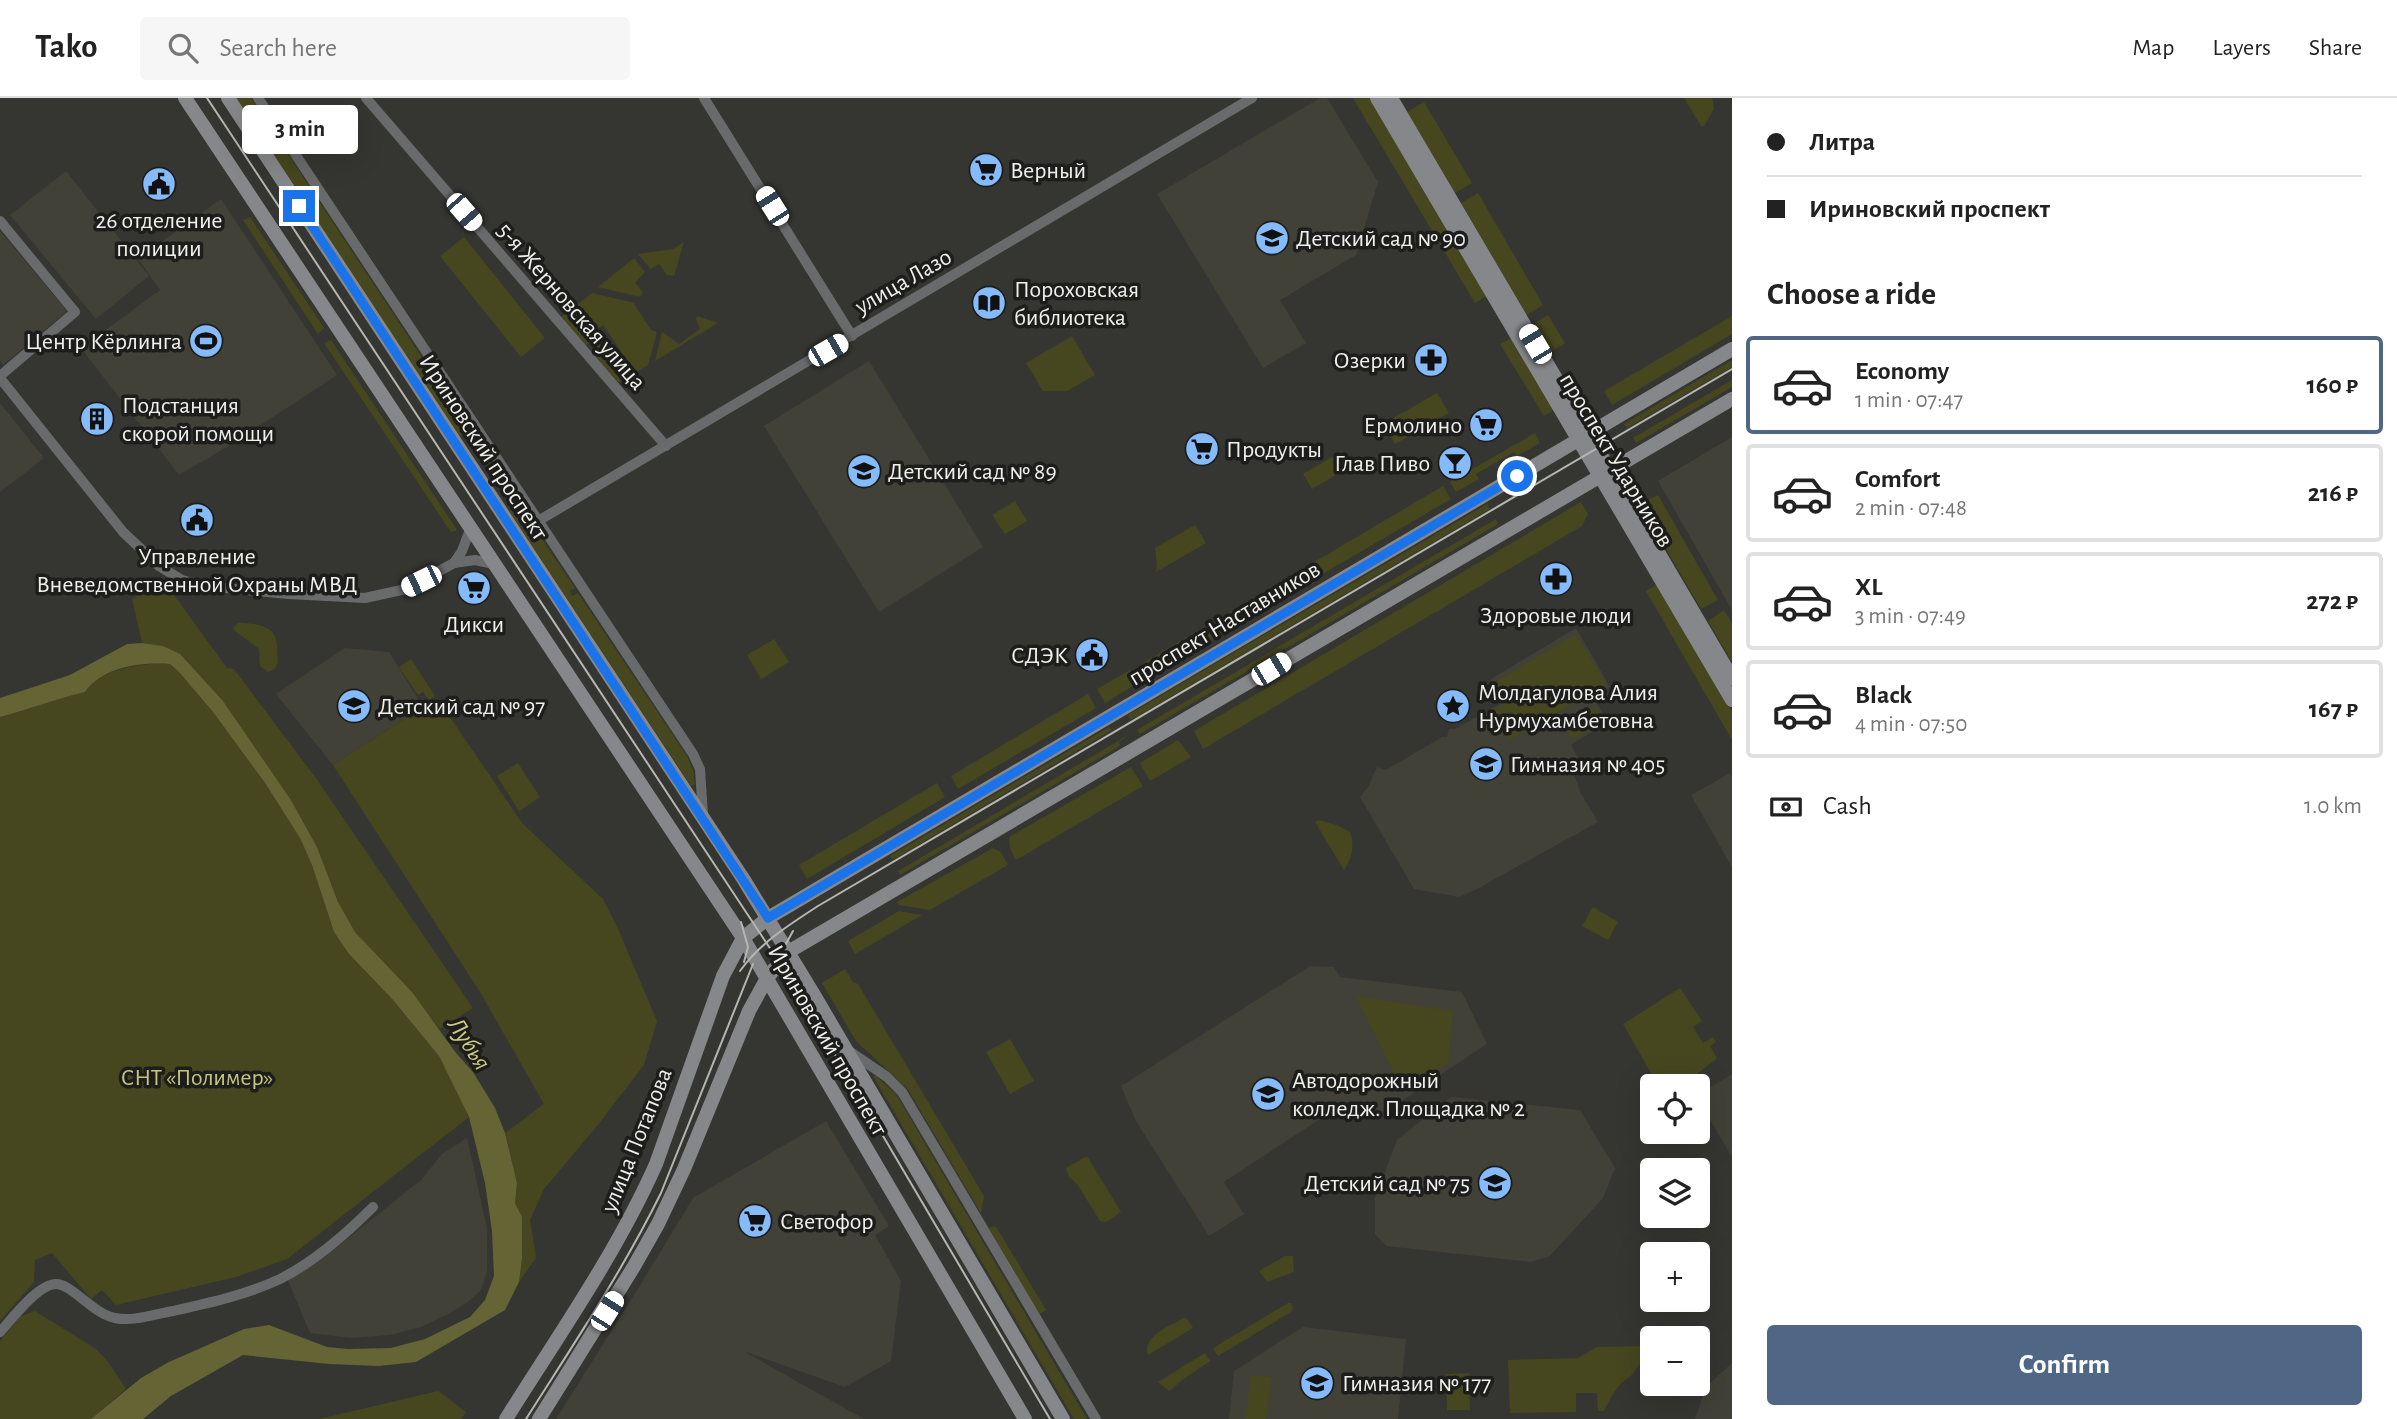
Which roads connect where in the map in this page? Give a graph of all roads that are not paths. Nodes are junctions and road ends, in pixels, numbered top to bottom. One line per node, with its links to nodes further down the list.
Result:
1 (185, 98): 18 (main road, Ириновский проспект)
2 (228, 98): 23 (main road, Ириновский проспект)
3 (258, 98): 17 (street, Ириновский проспект)
4 (366, 98): 15 (street, 5-я Жерновская улица)
5 (704, 98): 10 (street)
6 (1252, 98): 10 (street, улица Лазо)
7 (1377, 98): 14 (main road, проспект Ударников)
8 (1391, 98): 14 (main road, проспект Ударников)
9 (0, 221): 12 (street)
10 (852, 336): 15 (street, улица Лазо)
11 (1732, 349): 14 (main road, проспект Наставников)
12 (0, 377): 19 (street)
13 (1732, 398): 16 (main road)
14 (1584, 437): 16 (main road, проспект Ударников); 24 (main road, проспект Наставников)
15 (666, 446): 17 (street, улица Лазо)
16 (1605, 473): 21 (main road, проспект Ударников); 22 (main road, проспект Ударников); 26 (main road)
17 (538, 521): 23 (street, Ириновский проспект)
18 (471, 527): 19 (street); 20 (main road, Ириновский проспект)
19 (454, 563): 20 (street)
20 (494, 564): 25 (main road, Ириновский проспект)
21 (1732, 678)
22 (1732, 700)
23 (704, 819): 24 (main road, Ириновский проспект)
24 (768, 918): 25 (main road, проспект Наставников); 26 (main road, Ириновский проспект)
25 (743, 938): 27 (main road, Ириновский проспект); 31 (main road, улица Потапова)
26 (788, 952): 27 (main road); 28 (main road, Ириновский проспект)
27 (767, 978): 32 (main road, улица Потапова); 33 (main road, Ириновский проспект)
28 (846, 1048): 34 (main road, Ириновский проспект); 35 (street)
29 (373, 1207): 30 (street)
30 (0, 1332)
31 (506, 1419)
32 (539, 1419)
33 (1025, 1419)
34 (1063, 1419)
35 (1096, 1419)

